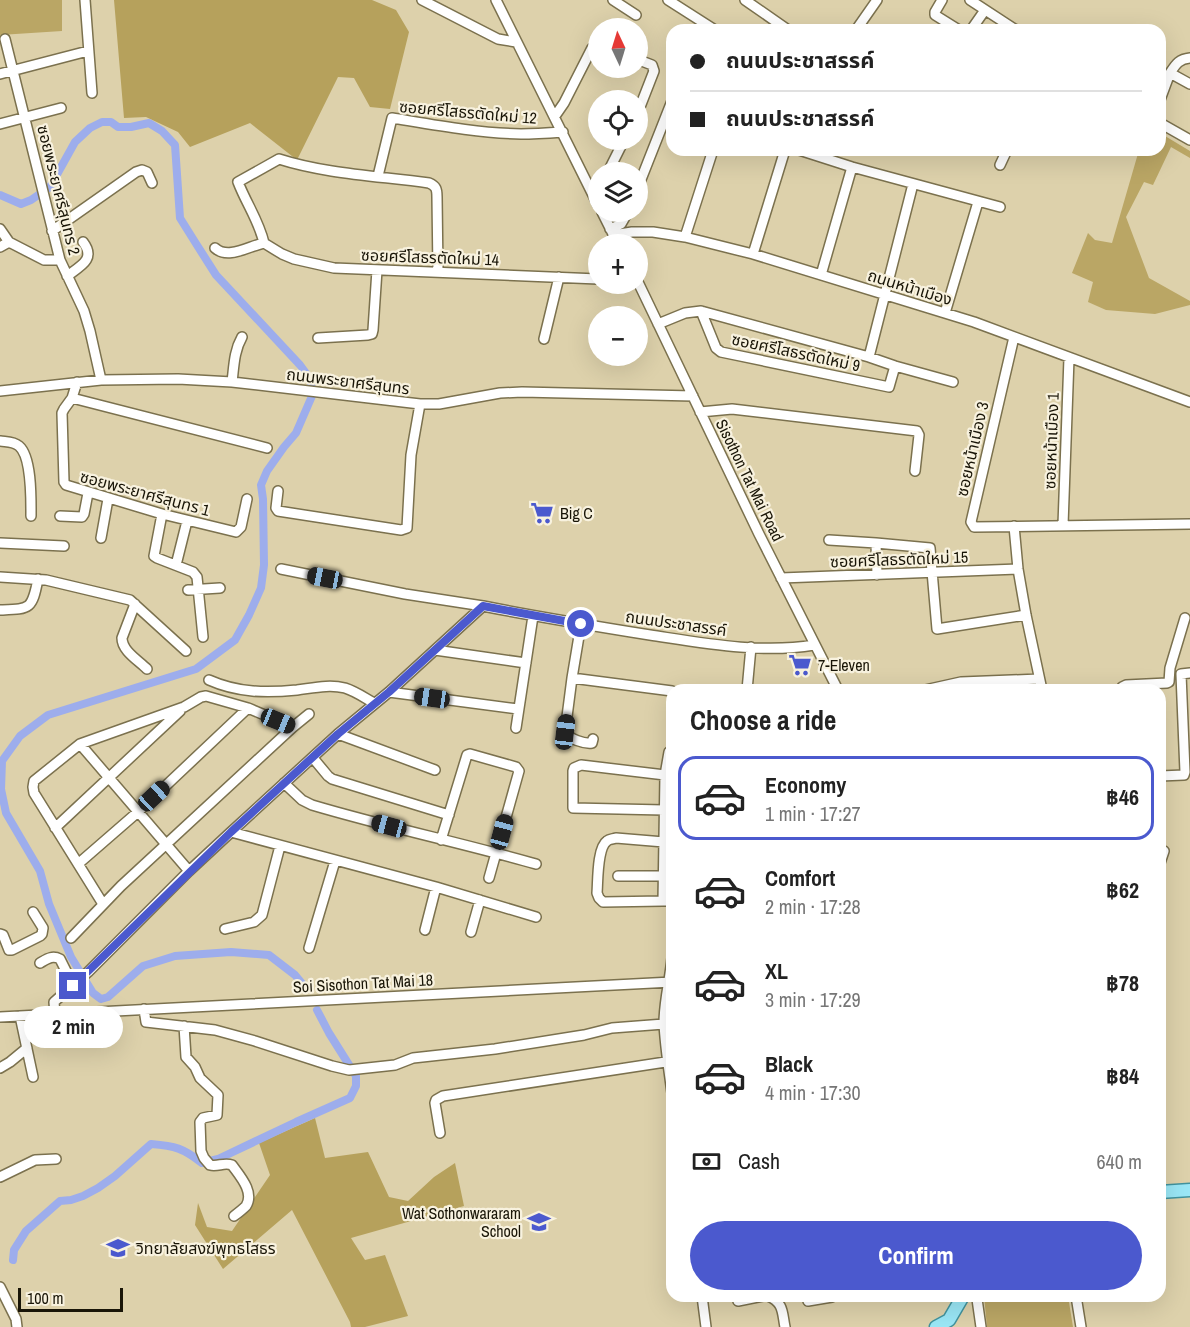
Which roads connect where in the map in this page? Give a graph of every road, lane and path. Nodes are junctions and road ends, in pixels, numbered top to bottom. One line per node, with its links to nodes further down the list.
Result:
1 (84, 0): 20 (street)
2 (422, 0): 19 (street)
3 (496, 0): 19 (street)
4 (613, 0): 11 (street)
5 (668, 0): 12 (street)
6 (745, 0): 13 (street)
7 (877, 0): 14 (street)
8 (942, 0): 15 (street)
9 (970, 0): 10 (street)
10 (985, 10): 16 (street); 17 (street)
11 (636, 15)
12 (705, 24)
13 (779, 24)
14 (860, 24)
15 (949, 24)
16 (975, 24)
17 (1007, 24)
18 (6, 39): 24 (street, ซอยพระยาศรีสุนทร 2)
19 (516, 42): 32 (street)
20 (88, 51): 24 (street); 30 (street)
21 (588, 56): 32 (street)
22 (1190, 58): 25 (street)
23 (648, 63): 29 (street)
24 (13, 71): 26 (street); 34 (street, ซอยพระยาศรีสุนทร 2)
25 (1170, 73): 27 (street); 28 (street)
26 (0, 74)
27 (1166, 84)
28 (1190, 84)
29 (647, 90)
30 (92, 93)
31 (61, 108): 34 (street)
32 (555, 116): 37 (street)
33 (666, 116): 43 (street)
34 (25, 117): 35 (street); 55 (street, ซอยพระยาศรีสุนทร 2)
35 (0, 124)
36 (1166, 126): 38 (street)
37 (563, 132): 46 (street, ซอยศรีโสธรตัดใหม่ 12); 47 (street)
38 (1190, 140)
39 (711, 156): 57 (street)
40 (784, 156): 63 (street)
41 (818, 156): 45 (street)
42 (1004, 156): 44 (street)
43 (648, 162)
44 (1000, 165)
45 (852, 167): 49 (street); 67 (street)
46 (378, 176): 60 (street); 66 (street)
47 (588, 181)
48 (152, 183): 55 (street)
49 (913, 184): 50 (street); 72 (street)
50 (978, 202): 51 (street); 74 (street)
51 (1000, 207)
52 (607, 222): 56 (street)
53 (623, 222): 56 (street)
54 (0, 229): 58 (street)
55 (52, 231): 64 (street, ซอยพระยาศรีสุนทร 2)
56 (612, 232): 57 (street, ถนนหน้าเมือง)
57 (685, 237): 63 (street, ถนนหน้าเมือง)
58 (9, 242): 61 (street); 64 (street)
59 (82, 242): 68 (street)
60 (264, 243): 62 (street); 65 (street, ซอยศรีโสธรตัดใหม่ 14)
61 (0, 248)
62 (215, 248)
63 (753, 255): 67 (street, ถนนหน้าเมือง)
64 (60, 260): 68 (street, ซอยพระยาศรีสุนทร 2)
65 (377, 270): 66 (street, ซอยศรีโสธรตัดใหม่ 14); 78 (street)
66 (438, 272): 69 (street, ซอยศรีโสธรตัดใหม่ 14)
67 (821, 275): 72 (street, ถนนหน้าเมือง)
68 (67, 276): 83 (street, ซอยพระยาศรีสุนทร 2)
69 (559, 277): 70 (street, ซอยศรีโสธรตัดใหม่ 14); 79 (street)
70 (588, 278)
71 (644, 294): 75 (street, Sisothon Tat Mai Road)
72 (885, 295): 74 (street, ถนนหน้าเมือง); 80 (street)
73 (701, 311): 75 (street, ซอยศรีโสธรตัดใหม่ 9); 80 (street, ซอยศรีโสธรตัดใหม่ 9); 82 (street, ซอยศรีโสธรตัดใหม่ 9)
74 (945, 313): 77 (street, ถนนหน้าเมือง)
75 (658, 324): 88 (street, Sisothon Tat Mai Road)
76 (242, 337): 85 (street)
77 (1014, 337): 81 (street, ถนนหน้าเมือง); 106 (street, ซอยหน้าเมือง 3)
78 (318, 338)
79 (544, 339)
80 (869, 357): 82 (street, ซอยศรีโสธรตัดใหม่ 9)
81 (1069, 358): 90 (street, ถนนหน้าเมือง); 105 (street, ซอยหน้าเมือง 1)
82 (895, 366): 86 (street, ซอยศรีโสธรตัดใหม่ 9)
83 (101, 380): 84 (street, ถนนพระยาศรีสุนทร); 85 (street, ถนนพระยาศรีสุนทร)
84 (77, 382): 87 (street, ถนนพระยาศรีสุนทร); 89 (street, ซอยพระยาศรีสุนทร 1)
85 (232, 382): 91 (street, ถนนพระยาศรีสุนทร)
86 (953, 382)
87 (0, 392)
88 (693, 396): 91 (street, ถนนพระยาศรีสุนทร); 92 (street, Sisothon Tat Mai Road)
89 (72, 398): 94 (street); 97 (street, ซอยพระยาศรีสุนทร 1)
90 (1190, 402)
91 (420, 404): 96 (street)
92 (700, 412): 95 (street); 118 (street, Sisothon Tat Mai Road)
93 (0, 441): 101 (street)
94 (267, 448)
95 (915, 471)
96 (278, 491)
97 (88, 493): 98 (street, ซอยพระยาศรีสุนทร 1); 102 (street)
98 (108, 499): 100 (street, ซอยพระยาศรีสุนทร 1); 107 (street)
99 (247, 499): 103 (street, ซอยพระยาศรีสุนทร 1)
100 (162, 514): 103 (street, ซอยพระยาศรีสุนทร 1); 112 (street)
101 (32, 516)
102 (60, 516)
103 (187, 521): 112 (street)
104 (1190, 524): 105 (street, ซอยหน้าเมือง 3)
105 (1063, 525): 106 (street, ซอยหน้าเมือง 3)
106 (1014, 526): 114 (street)
107 (101, 538)
108 (829, 540): 110 (street)
109 (0, 543): 111 (street)
110 (876, 543): 115 (street); 116 (street)
111 (64, 546)
112 (176, 565): 121 (street)
113 (281, 569): 123 (street, ถนนประชาสรรค์)
114 (1018, 569): 115 (street, ซอยศรีโสธรตัดใหม่ 15); 125 (street)
115 (932, 573): 116 (street, ซอยศรีโสธรตัดใหม่ 15); 125 (street)
116 (878, 575): 118 (street, ซอยศรีโสธรตัดใหม่ 15)
117 (0, 578): 119 (street)
118 (782, 578): 130 (street, Sisothon Tat Mai Road)
119 (38, 579): 122 (street); 124 (street)
120 (220, 588): 121 (street)
121 (193, 590): 129 (street)
122 (135, 604): 133 (street); 135 (street)
123 (483, 606): 126 (street, ถนนประชาสรรค์); 132 (street)
124 (0, 609)
125 (1026, 615): 139 (street)
126 (533, 616): 128 (street, ถนนประชาสรรค์); 134 (street)
127 (1185, 618): 137 (street)
128 (581, 624): 131 (street, ถนนประชาสรรค์); 138 (street)
129 (203, 638)
130 (814, 645): 131 (street, ถนนประชาสรรค์); 142 (street, Sisothon Tat Mai Road)
131 (751, 647): 141 (street)
132 (435, 650): 134 (street); 147 (street)
133 (186, 651)
134 (526, 663): 151 (street)
135 (147, 669)
136 (1186, 674): 137 (street); 162 (street)
137 (1169, 675): 145 (street)
138 (572, 678): 146 (street); 156 (street)
139 (1039, 679): 143 (street); 144 (street)
140 (209, 680): 148 (street)
141 (748, 684)
142 (835, 684)
143 (952, 684)
144 (1040, 684)
145 (1146, 684)
146 (666, 690)
147 (389, 692): 148 (street); 151 (street)
148 (374, 703): 155 (street)
149 (184, 707): 150 (street); 157 (street); 163 (street)
150 (248, 708): 153 (street); 168 (street)
151 (518, 709): 154 (street)
152 (309, 714): 153 (street)
153 (293, 727): 174 (street)
154 (516, 728)
155 (338, 734): 158 (street); 160 (street)
156 (593, 739)
157 (80, 744): 163 (street); 170 (street)
158 (313, 758): 164 (street); 169 (street)
159 (666, 769): 161 (street)
160 (435, 770)
161 (665, 775): 165 (street); 167 (street)
162 (1166, 776)
163 (110, 777): 168 (street); 170 (street)
164 (284, 783): 171 (street); 172 (street)
165 (666, 783)
166 (666, 804): 167 (street)
167 (664, 810): 173 (street)
168 (139, 811): 174 (street); 178 (street)
169 (449, 815): 172 (street); 176 (street)
170 (55, 828): 178 (street)
171 (231, 832): 175 (street); 180 (street)
172 (441, 840): 176 (street)
173 (664, 842): 182 (street); 187 (street)
174 (167, 844): 180 (street); 188 (street)
175 (280, 846): 177 (street); 191 (street)
176 (497, 853): 179 (street); 183 (street)
177 (335, 861): 184 (street); 196 (street)
178 (78, 864): 188 (street)
179 (536, 864)
180 (189, 871): 199 (street)
181 (618, 876): 182 (street)
182 (663, 876): 185 (street)
183 (489, 878)
184 (436, 887): 186 (street); 192 (street)
185 (666, 895)
186 (480, 900): 190 (street); 193 (street)
187 (666, 901)
188 (103, 904): 195 (street)
189 (33, 912): 194 (street)
190 (536, 917)
191 (225, 929)
192 (425, 930)
193 (471, 932)
194 (0, 934)
195 (71, 938)
196 (309, 948)
197 (40, 963): 199 (street)
198 (666, 982): 201 (street, Soi Sisothon Tat Mai 18)
199 (75, 984): 202 (street)
200 (666, 1000): 205 (street)
201 (144, 1009): 202 (street, Soi Sisothon Tat Mai 18); 206 (street)
202 (55, 1014): 204 (street, Soi Sisothon Tat Mai 18)
203 (0, 1016): 204 (street, Soi Sisothon Tat Mai 18)
204 (20, 1016): 208 (street)
205 (664, 1024): 206 (street); 207 (street)
206 (184, 1026): 217 (street)
207 (666, 1036)
208 (27, 1048): 210 (street); 211 (street)
209 (666, 1062): 212 (street)
210 (0, 1068)
211 (33, 1077)
212 (440, 1133)
213 (57, 1159): 214 (street)
214 (0, 1177)
215 (1190, 1190): 216 (main road)
216 (1166, 1192)
217 (234, 1216)
218 (0, 1287): 224 (street)
219 (703, 1302): 225 (street)
220 (778, 1302): 226 (street)
221 (960, 1302): 227 (main road)
222 (977, 1302): 228 (street)
223 (1078, 1302): 229 (street)
224 (17, 1327)
225 (706, 1327)
226 (785, 1327)
227 (936, 1327)
228 (981, 1327)
229 (1081, 1327)

